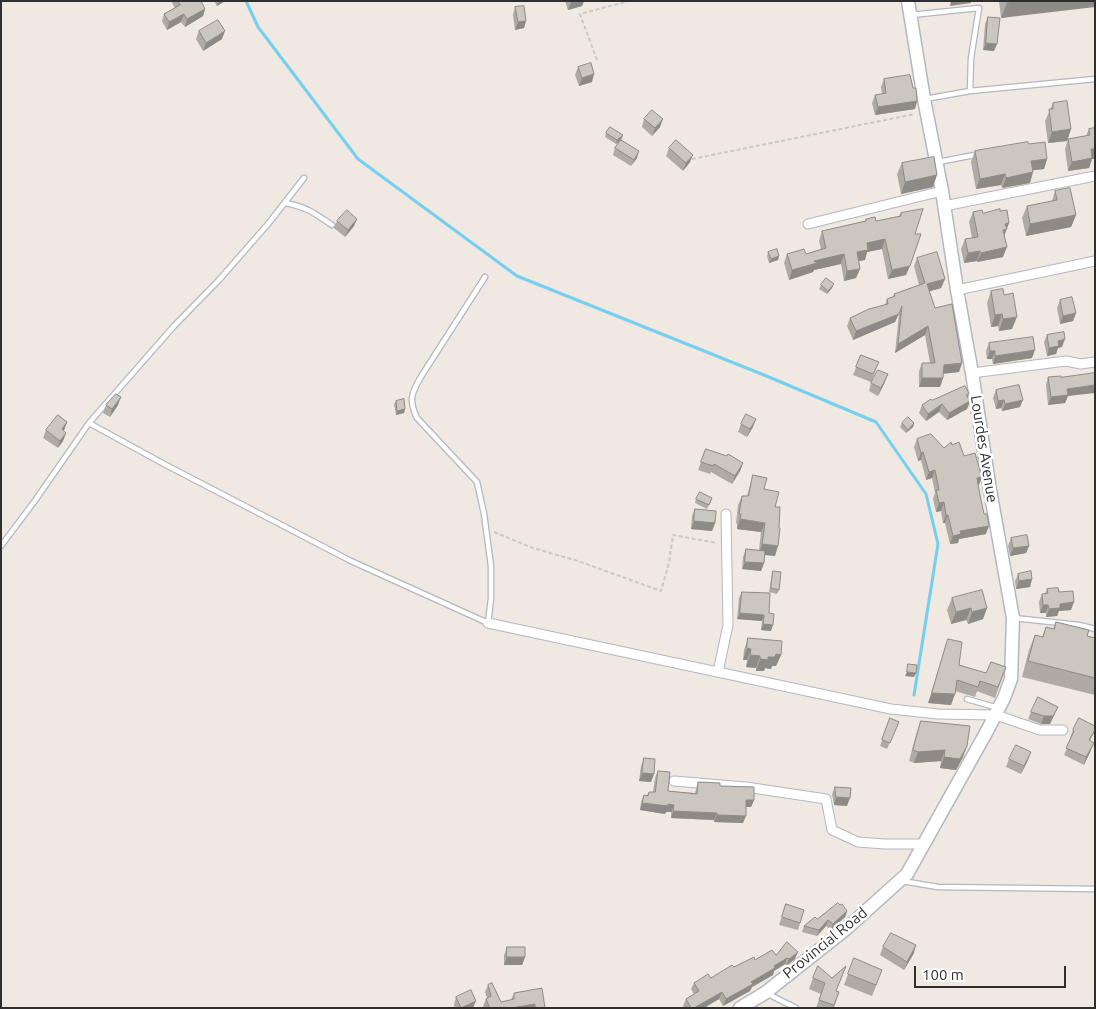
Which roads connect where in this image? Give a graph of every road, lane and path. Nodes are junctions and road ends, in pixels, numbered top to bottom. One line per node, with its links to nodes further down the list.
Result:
1 (629, 1): 4 (path)
2 (908, 1): 3 (main road, Lourdes Avenue)
3 (910, 15): 6 (lane); 7 (main road, Lourdes Avenue)
4 (597, 60)
5 (1095, 79): 6 (lane)
6 (970, 91): 7 (lane)
7 (926, 106): 9 (path); 10 (main road, Lourdes Avenue)
8 (982, 154): 10 (lane)
9 (692, 158)
10 (937, 163): 13 (main road, Lourdes Avenue)
11 (1095, 176): 15 (street)
12 (304, 178): 14 (lane)
13 (942, 191): 15 (main road, Lourdes Avenue); 16 (street)
14 (285, 203): 17 (lane); 23 (lane)
15 (944, 206): 20 (main road, Lourdes Avenue)
16 (808, 224)
17 (332, 225)
18 (1095, 261): 20 (street)
19 (485, 277): 25 (lane)
20 (956, 290): 22 (main road, Lourdes Avenue)
21 (1095, 362): 22 (street)
22 (972, 373): 28 (main road, Lourdes Avenue)
23 (89, 423): 27 (lane); 29 (lane)
24 (726, 514): 26 (street)
25 (485, 529): 26 (path); 29 (lane)
26 (725, 544): 31 (street)
27 (1, 546)
28 (1013, 618): 30 (lane); 33 (main road, Lourdes Avenue)
29 (488, 622): 31 (street)
30 (1095, 629)
31 (718, 672): 33 (street)
32 (967, 699): 33 (lane)
33 (997, 711): 34 (street); 36 (main road, Lourdes Avenue)
34 (1062, 730)
35 (674, 782): 36 (street)
36 (924, 844): 37 (main road, Lourdes Avenue)
37 (903, 878): 38 (lane); 39 (main road, Provincial Road)
38 (1095, 889)
39 (765, 993): 40 (main road, Provincial Road); 41 (lane)
40 (740, 1008)
41 (796, 1008)

